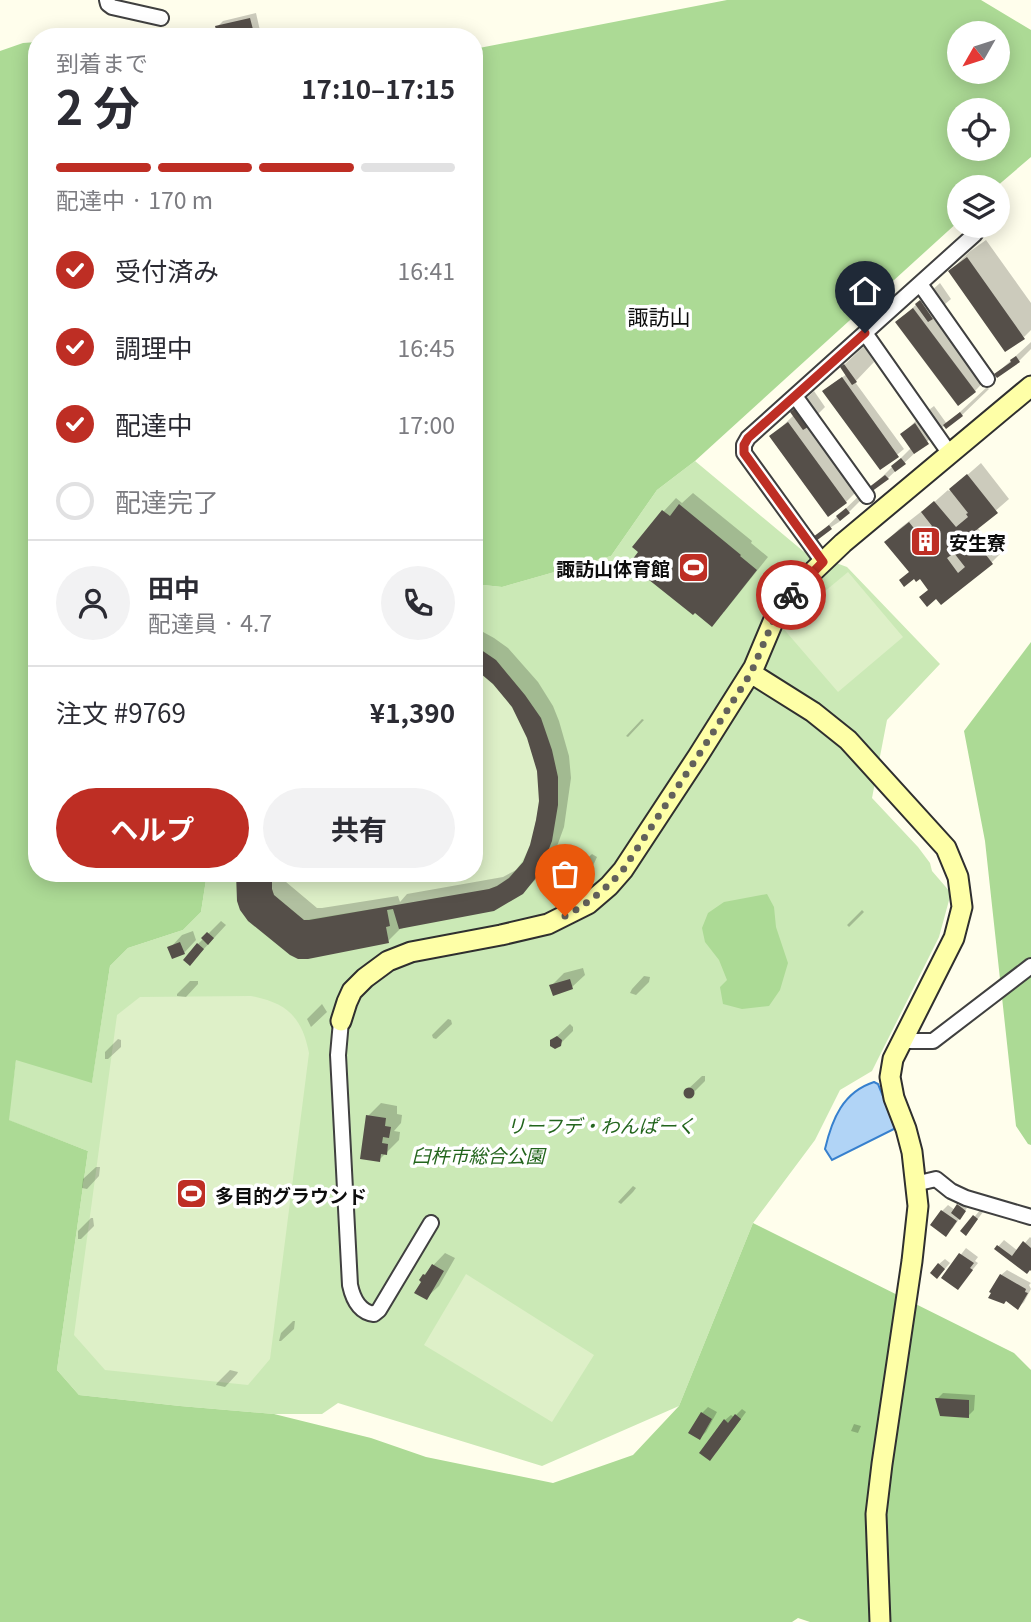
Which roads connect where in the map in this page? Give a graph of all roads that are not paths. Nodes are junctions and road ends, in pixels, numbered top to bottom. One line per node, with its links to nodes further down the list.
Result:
1 (107, 0): 2 (street)
2 (161, 18)
3 (971, 238): 4 (street)
4 (920, 284): 5 (street); 6 (street)
5 (865, 333): 8 (street); 9 (street)
6 (987, 379)
7 (1031, 386): 9 (street)
8 (795, 396): 10 (street); 11 (street)
9 (950, 454): 11 (street)
10 (867, 496)
11 (823, 562): 12 (street)
12 (751, 673): 14 (street); 15 (street)
13 (1031, 966): 15 (street)
14 (341, 1021): 18 (street)
15 (902, 1041): 16 (street)
16 (915, 1184): 17 (street); 19 (street)
17 (1031, 1217)
18 (431, 1223)
19 (880, 1622)

